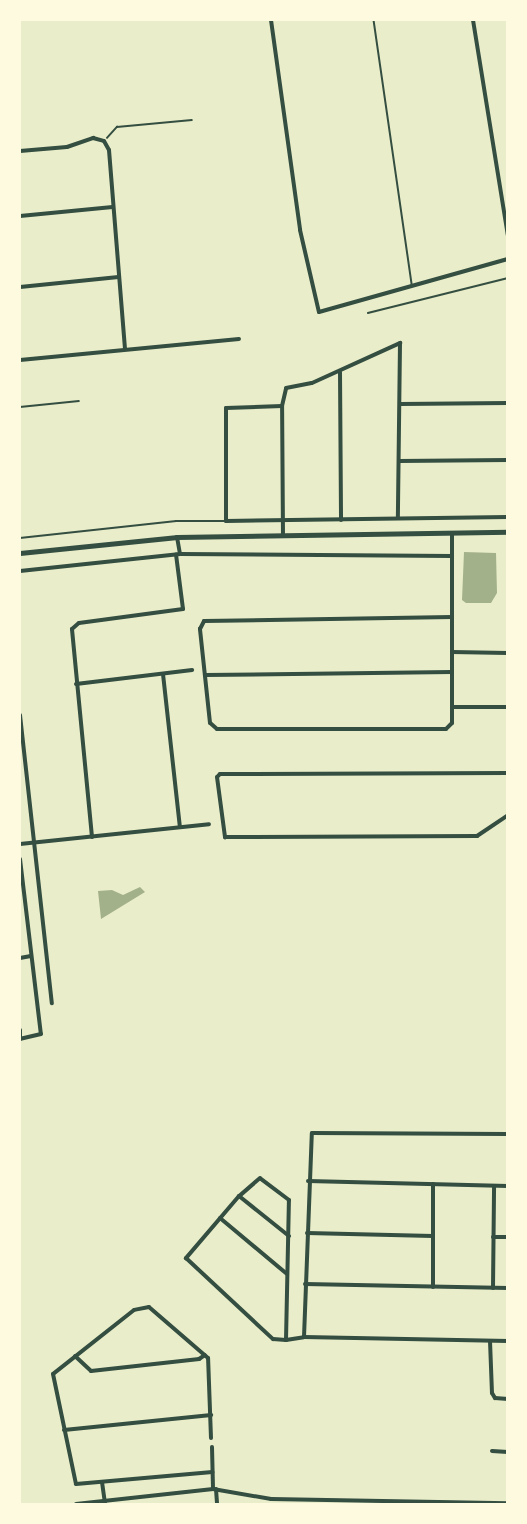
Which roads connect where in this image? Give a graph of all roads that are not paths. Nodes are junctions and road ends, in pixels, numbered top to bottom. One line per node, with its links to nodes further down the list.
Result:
1 (271, 20): 10 (street)
2 (374, 20): 10 (lane)
3 (473, 20): 7 (street)
4 (20, 151): 5 (street)
5 (113, 207): 6 (street); 9 (street)
6 (20, 216)
7 (507, 235)
8 (507, 259): 10 (street)
9 (118, 277): 11 (street); 13 (street)
10 (412, 285)
11 (20, 287)
12 (239, 339): 13 (street)
13 (125, 348): 14 (street)
14 (20, 360)
15 (340, 372): 18 (street); 19 (street); 27 (street)
16 (79, 401): 20 (lane)
17 (507, 403): 18 (street)
18 (400, 404): 22 (street)
19 (282, 406): 25 (street); 26 (street)
20 (20, 407)
21 (507, 460): 22 (street)
22 (399, 461): 23 (street)
23 (398, 517): 24 (street); 27 (street)
24 (507, 517)
25 (282, 519): 26 (street); 27 (street); 30 (street)
26 (226, 520): 32 (lane)
27 (341, 520)
28 (507, 532): 29 (street)
29 (452, 533): 30 (street); 35 (street)
30 (283, 536): 31 (street)
31 (177, 537): 33 (street); 34 (street)
32 (20, 538)
33 (20, 553)
34 (178, 554): 35 (street); 36 (street); 44 (street)
35 (452, 556): 37 (street)
36 (20, 571)
37 (452, 617): 38 (street); 43 (street)
38 (452, 652): 39 (street); 41 (street)
39 (507, 653)
40 (192, 670): 42 (street)
41 (452, 672): 43 (street); 45 (street)
42 (163, 674): 44 (street); 51 (street)
43 (205, 675): 45 (street)
44 (76, 684): 52 (street)
45 (452, 707): 46 (street)
46 (507, 707)
47 (20, 715): 53 (street)
48 (507, 773): 49 (street)
49 (507, 815)
50 (209, 824): 51 (street)
51 (180, 827): 52 (street)
52 (92, 837): 53 (street)
53 (34, 842): 54 (street); 59 (street)
54 (20, 844)
55 (20, 859): 56 (street)
56 (20, 874): 57 (street)
57 (31, 956): 58 (street); 61 (street)
58 (20, 958)
59 (52, 1003)
60 (20, 1030): 61 (street)
61 (20, 1039)
62 (507, 1134): 63 (street)
63 (308, 1181): 64 (street); 69 (street)
64 (433, 1184): 65 (street); 71 (street)
65 (494, 1186): 66 (street); 72 (street)
66 (507, 1186)
67 (239, 1196): 68 (street); 70 (street); 70 (street)
68 (220, 1218): 74 (street); 80 (street)
69 (307, 1233): 71 (street); 75 (street)
70 (289, 1236): 74 (street)
71 (433, 1236): 76 (street)
72 (493, 1237): 73 (street); 77 (street)
73 (507, 1237)
74 (287, 1274): 80 (street)
75 (305, 1284): 76 (street); 79 (street)
76 (433, 1287): 77 (street)
77 (493, 1288): 78 (street)
78 (507, 1288)
79 (304, 1337): 80 (street); 81 (street)
80 (286, 1341)
81 (490, 1341): 82 (street); 85 (street)
82 (507, 1341)
83 (205, 1355): 84 (street); 84 (street); 86 (street)
84 (75, 1356): 87 (street)
85 (507, 1399)
86 (211, 1415): 87 (street); 88 (street)
87 (64, 1430): 93 (street)
88 (211, 1438)
89 (212, 1447): 92 (street)
90 (492, 1451): 91 (street)
91 (507, 1452)
92 (212, 1472): 93 (street); 94 (street)
93 (102, 1482): 96 (street)
94 (215, 1489): 95 (street); 96 (street); 101 (street)
95 (272, 1502): 97 (street)
96 (104, 1503): 100 (street)
97 (325, 1503): 98 (street)
98 (431, 1503): 99 (street)
99 (507, 1503)
100 (76, 1504)
101 (217, 1504)

